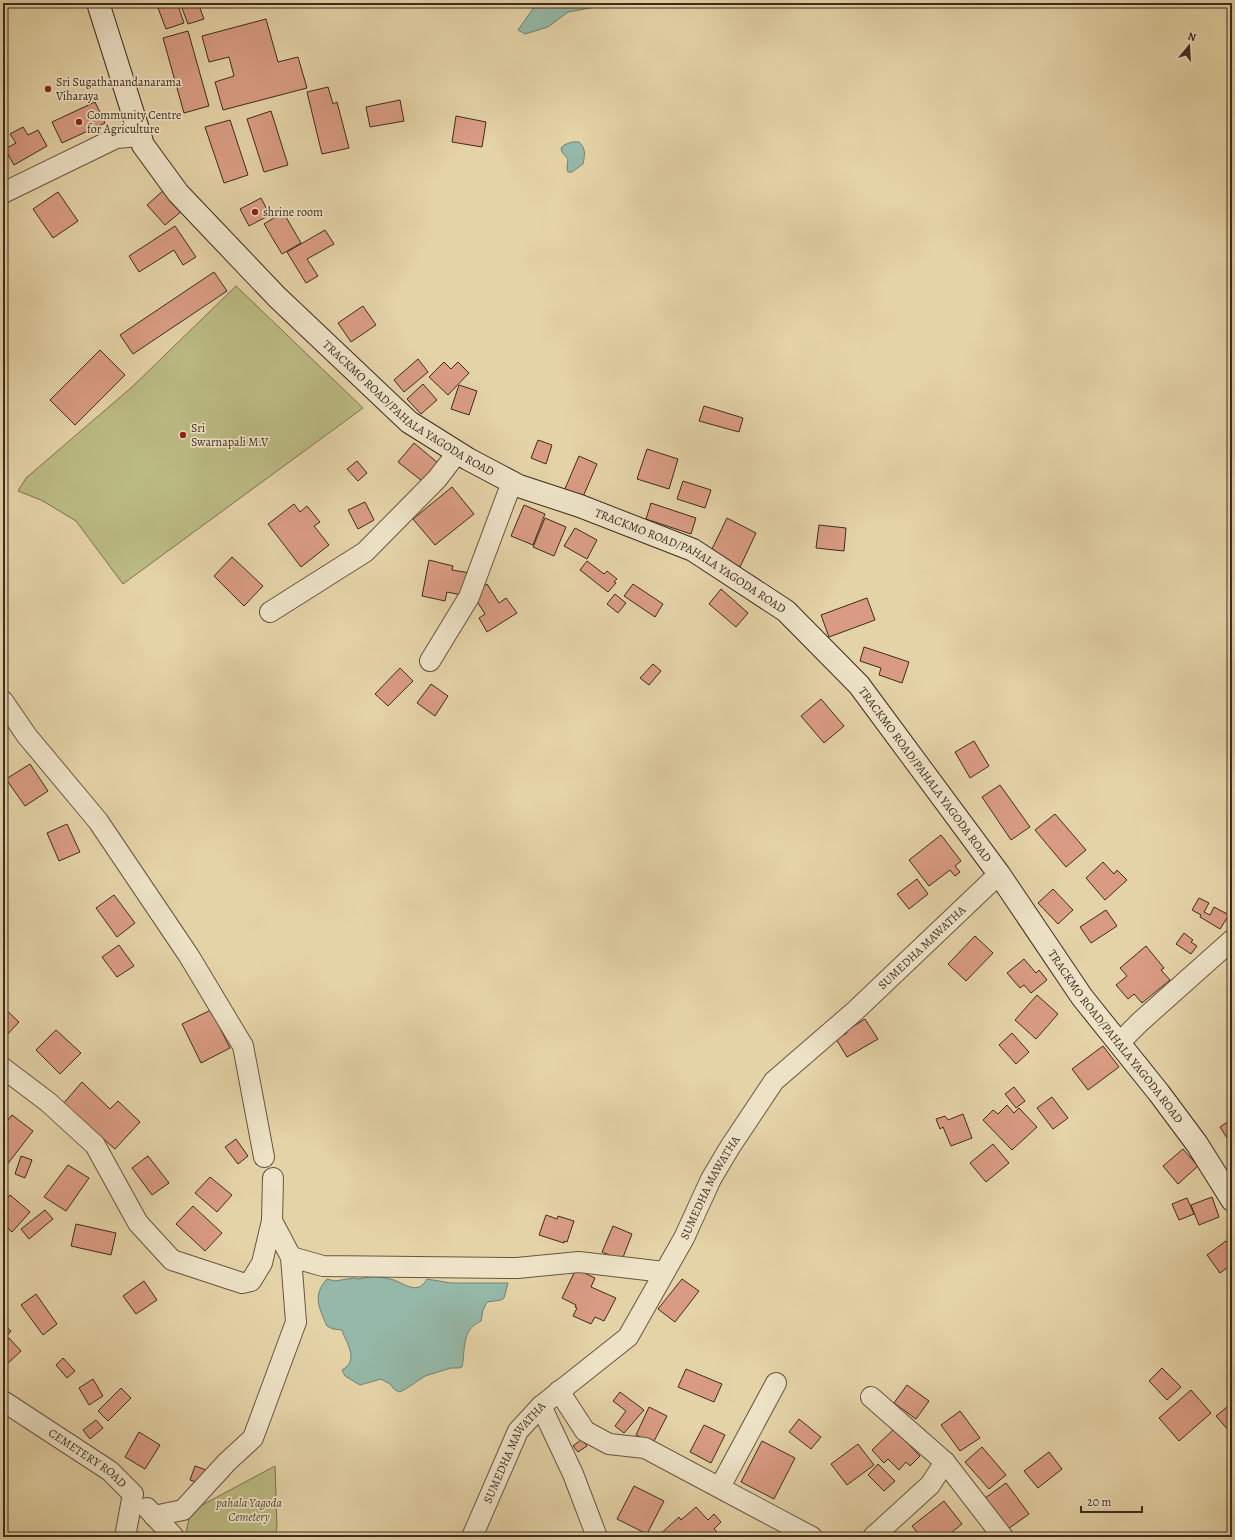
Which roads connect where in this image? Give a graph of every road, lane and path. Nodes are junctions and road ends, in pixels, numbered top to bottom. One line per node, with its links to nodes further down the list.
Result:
1 (98, 3): 2 (street, TRACKMO ROAD/PAHALA YAGODA ROAD)
2 (140, 136): 3 (street); 4 (street, TRACKMO ROAD/PAHALA YAGODA ROAD)
3 (3, 193)
4 (457, 453): 5 (street, TRACKMO ROAD/PAHALA YAGODA ROAD); 6 (street)
5 (512, 482): 7 (street); 9 (street, TRACKMO ROAD/PAHALA YAGODA ROAD)
6 (270, 612)
7 (430, 660)
8 (3, 700): 13 (street)
9 (999, 874): 11 (street, TRACKMO ROAD/PAHALA YAGODA ROAD); 18 (street, SUMEDHA MAWATHA)
10 (1232, 940): 11 (street)
11 (1119, 1043): 15 (street, TRACKMO ROAD/PAHALA YAGODA ROAD)
12 (3, 1068): 16 (street)
13 (264, 1157)
14 (273, 1178): 16 (street)
15 (1232, 1200)
16 (272, 1221): 17 (street)
17 (291, 1257): 18 (street); 27 (street)
18 (664, 1272): 20 (street, SUMEDHA MAWATHA)
19 (776, 1383): 25 (street)
20 (559, 1392): 23 (street, SUMEDHA MAWATHA); 25 (street)
21 (871, 1398): 24 (street)
22 (3, 1401): 26 (street, CEMETERY ROAD)
23 (541, 1406): 30 (street, SUMEDHA MAWATHA); 31 (street)
24 (944, 1462): 33 (street); 34 (street)
25 (720, 1488): 32 (street)
26 (133, 1494): 27 (street); 28 (street, CEMETERY ROAD)
27 (154, 1516): 29 (street)
28 (125, 1537)
29 (174, 1537)
30 (472, 1537)
31 (597, 1537)
32 (812, 1537)
33 (873, 1537)
34 (1003, 1537)

